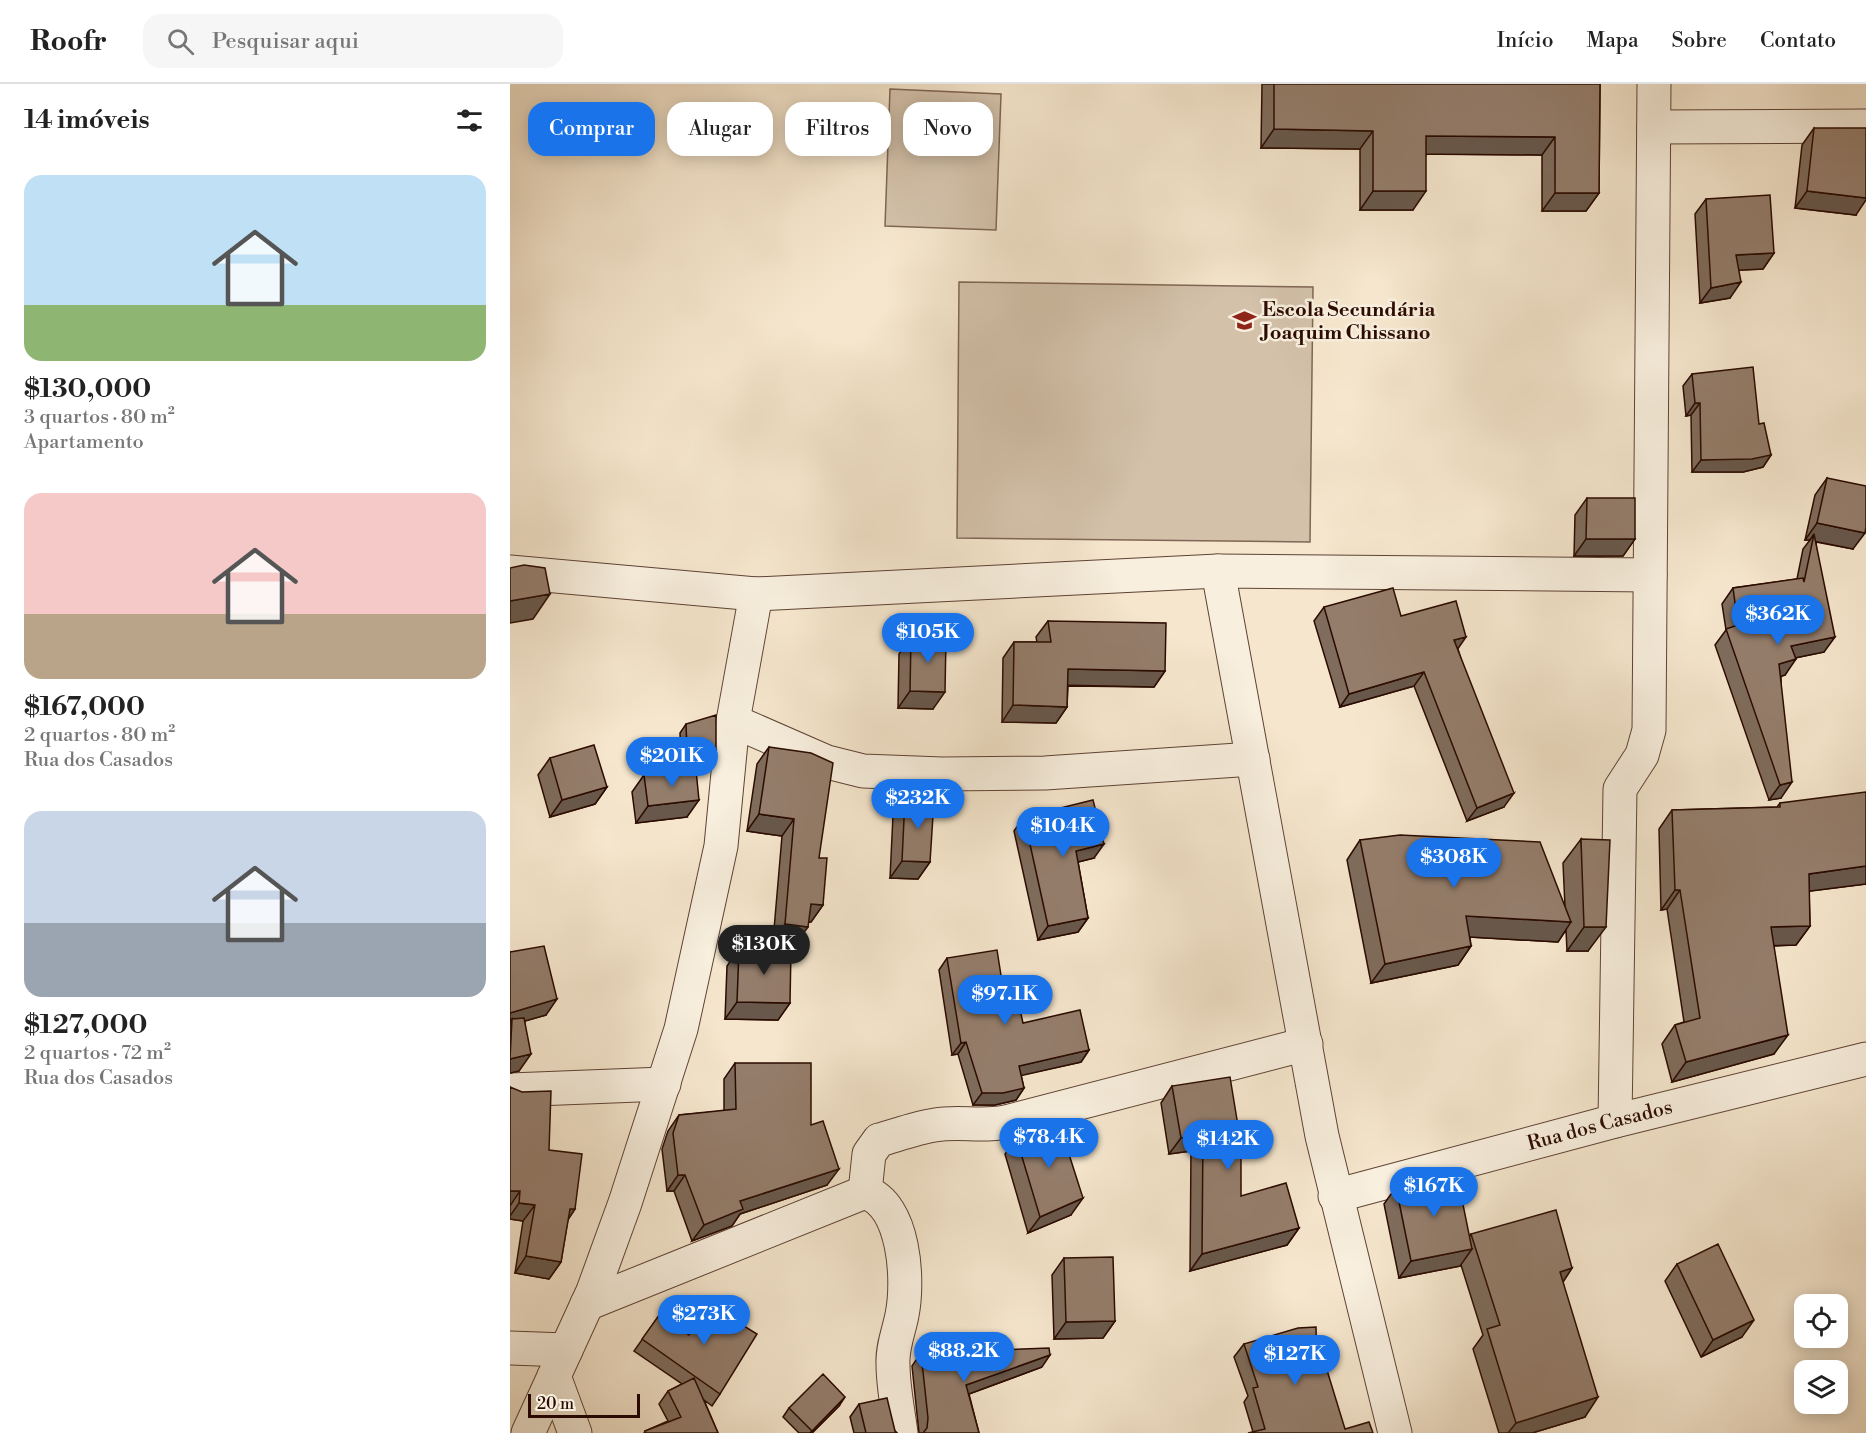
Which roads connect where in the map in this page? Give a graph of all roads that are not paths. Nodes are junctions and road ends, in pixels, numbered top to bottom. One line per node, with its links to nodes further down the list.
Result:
1 (1654, 84): 3 (street)
2 (1866, 126): 3 (street)
3 (1654, 127): 6 (street)
4 (1218, 571): 6 (street); 7 (street); 9 (street)
5 (510, 572): 7 (street)
6 (1650, 575): 14 (street)
7 (756, 594): 8 (street)
8 (733, 721): 9 (street); 12 (street)
9 (1252, 759): 10 (street)
10 (1306, 1044): 15 (street); 16 (street)
11 (1866, 1059): 14 (street, Rua dos Casados)
12 (663, 1084): 13 (street); 17 (street)
13 (510, 1090)
14 (1615, 1121): 16 (street, Rua dos Casados)
15 (865, 1192): 17 (street); 22 (street)
16 (1335, 1196): 23 (street)
17 (587, 1304): 19 (street)
18 (510, 1348): 19 (street)
19 (560, 1363): 20 (street); 21 (street)
20 (528, 1433)
21 (575, 1433)
22 (901, 1433)
23 (1395, 1433)

